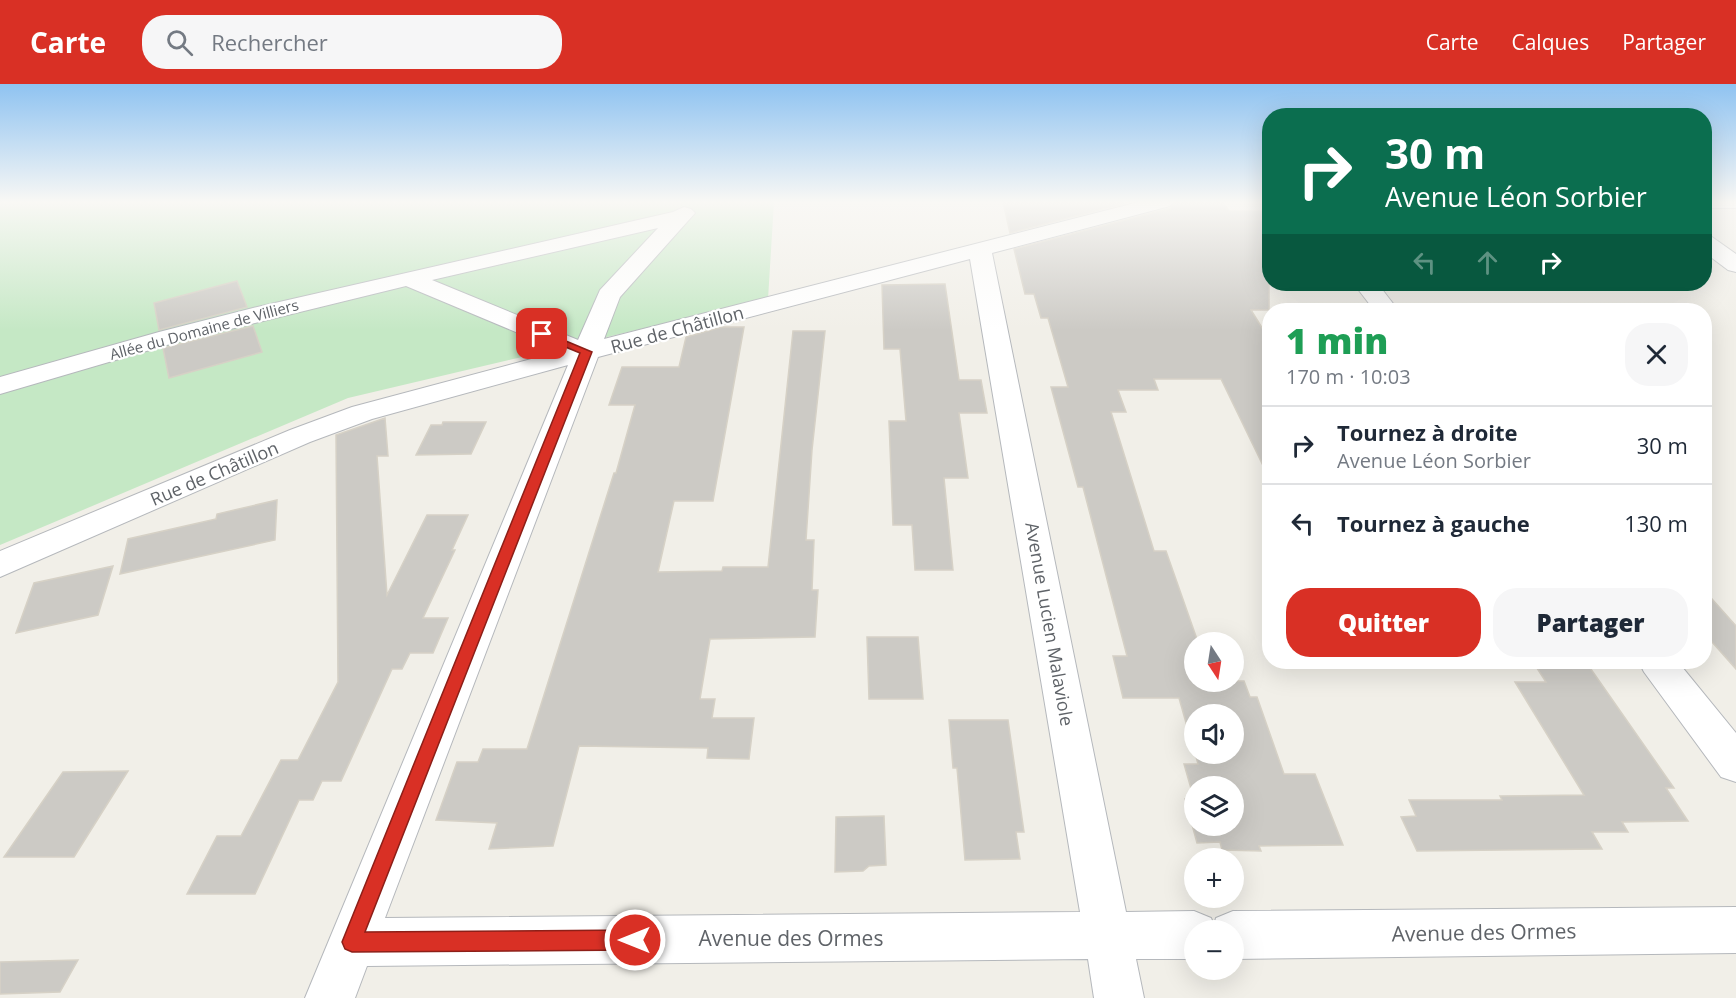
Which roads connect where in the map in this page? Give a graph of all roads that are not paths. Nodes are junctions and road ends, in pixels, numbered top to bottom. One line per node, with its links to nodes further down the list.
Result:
1 (546, 245): 7 (street, Allée du Domaine de Villiers)
2 (655, 245): 10 (street, Allée du Domaine de Villiers)
3 (998, 245): 5 (street, Rue de Châtillon)
4 (1712, 248): 6 (street)
5 (981, 249): 10 (street, Rue de Châtillon); 18 (street, Avenue Lucien Malaviole)
6 (1736, 265)
7 (410, 279): 10 (street); 11 (street, Allée du Domaine de Villiers)
8 (1371, 291): 9 (street)
9 (1381, 303)
10 (586, 352): 12 (street, Rue de Châtillon); 19 (street, Allée du Domaine de Villiers)
11 (0, 386)
12 (0, 566)
13 (1662, 669): 14 (street)
14 (1736, 764)
15 (1736, 930): 17 (street, Avenue des Ormes)
16 (1184, 935): 18 (street, Avenue des Ormes)
17 (1244, 935)
18 (1108, 936): 19 (street, Avenue des Ormes); 21 (street, Avenue Lucien Malaviole)
19 (352, 942): 20 (street, Allée du Domaine de Villiers)
20 (330, 998)
21 (1119, 998)

